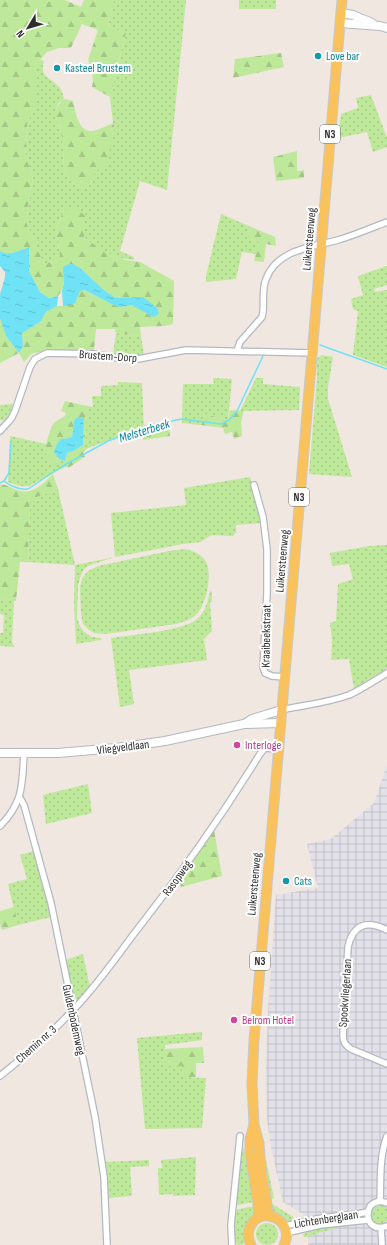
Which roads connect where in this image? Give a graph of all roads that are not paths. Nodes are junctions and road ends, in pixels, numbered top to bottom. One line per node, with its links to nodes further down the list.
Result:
1 (342, 0): 2 (main road, Luikersteenweg / N3)
2 (340, 18): 3 (main road); 5 (main road, Luikersteenweg / N3)
3 (383, 27)
4 (387, 222): 5 (street)
5 (321, 245): 6 (street); 7 (main road, Luikersteenweg / N3)
6 (237, 351): 7 (street, Brustem-Dorp); 8 (street, Brustem-Dorp)
7 (312, 352): 11 (main road, Luikersteenweg / N3)
8 (1, 428)
9 (254, 485): 11 (street, Kraaibeekstraat)
10 (387, 673): 12 (street)
11 (284, 677): 12 (main road, Luikersteenweg / N3)
12 (281, 710): 13 (main road, Luikersteenweg / N3); 14 (main road, Vliegveldlaan)
13 (280, 723): 14 (main road, Vliegveldlaan); 15 (main road, Luikersteenweg / N3)
14 (244, 724): 17 (main road, Vliegveldlaan)
15 (278, 749): 21 (street, Rasopweg); 24 (main road, Luikersteenweg / N3)
16 (0, 753): 17 (main road, Vliegveldlaan)
17 (24, 753): 18 (street)
18 (20, 798): 19 (street); 21 (street, Guldenbodemweg)
19 (0, 826)
20 (387, 930): 22 (street, Spookvliegerlaan)
21 (72, 1012): 23 (street, Chemin nr. 3); 37 (street, Guldenbodemweg)
22 (387, 1064)
23 (0, 1076)
24 (254, 1125): 30 (main road, Luikersteenweg / N3); 31 (main road, Luikersteenweg / N3)
25 (240, 1136): 38 (street)
26 (387, 1136): 27 (street)
27 (380, 1201): 28 (street); 29 (street)
28 (387, 1203)
29 (368, 1212): 32 (street); 35 (street, Lichtenberglaan)
30 (270, 1216): 31 (main road); 35 (main road)
31 (258, 1218): 36 (main road)
32 (368, 1220): 34 (street); 35 (street, Lichtenberglaan)
33 (387, 1226): 34 (street)
34 (381, 1228): 40 (street)
35 (285, 1230): 39 (main road)
36 (248, 1243)
37 (107, 1245)
38 (232, 1245)
39 (284, 1245)
40 (382, 1245)

